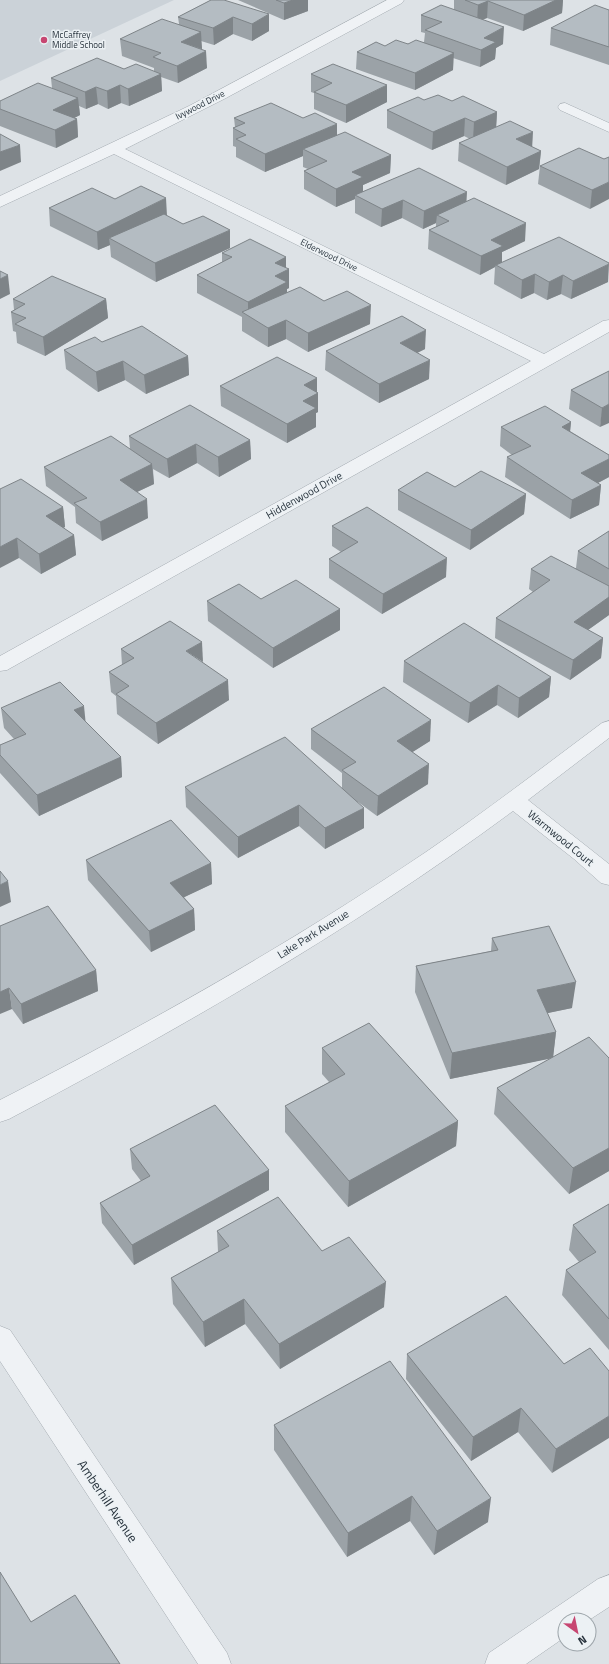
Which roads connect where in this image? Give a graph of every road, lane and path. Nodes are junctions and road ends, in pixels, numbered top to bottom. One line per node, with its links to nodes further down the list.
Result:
1 (397, 0): 4 (street, Ivywood Drive)
2 (565, 107): 3 (street)
3 (609, 128)
4 (114, 149): 5 (street, Ivywood Drive); 7 (street, Elderwood Drive)
5 (0, 202)
6 (609, 325): 7 (street, Hiddenwood Drive)
7 (544, 361): 8 (street, Hiddenwood Drive)
8 (0, 665)
9 (609, 728): 10 (street, Lake Park Avenue)
10 (513, 800): 11 (street, Warmwood Court); 12 (street, Lake Park Avenue)
11 (609, 877)
12 (0, 1112)
13 (0, 1338): 15 (street, Amberhill Avenue)
14 (609, 1589): 16 (street)
15 (216, 1664)
16 (500, 1664)

